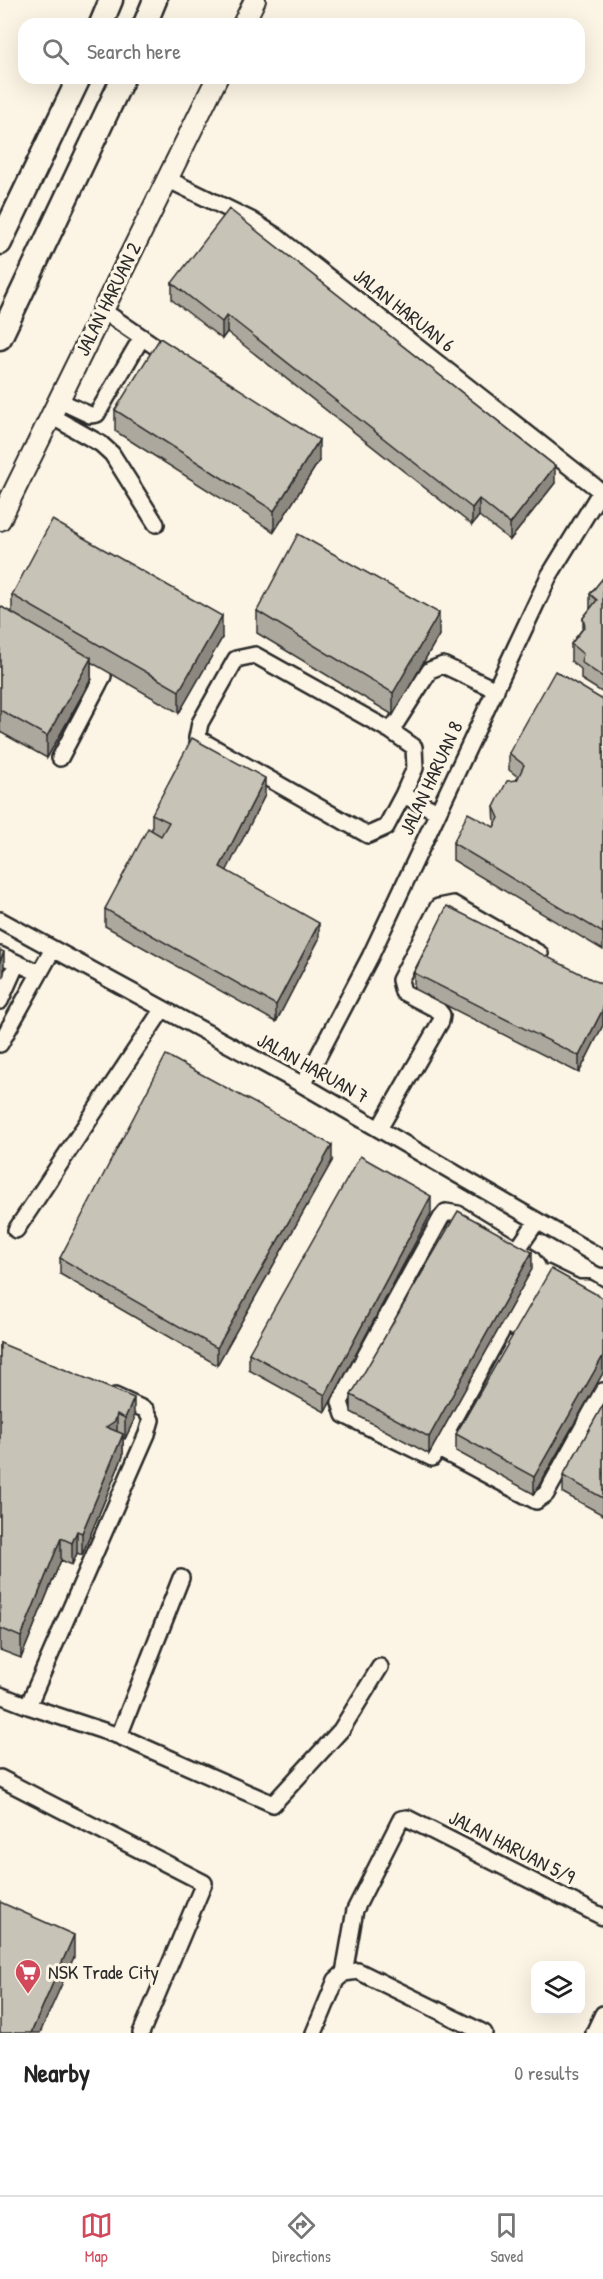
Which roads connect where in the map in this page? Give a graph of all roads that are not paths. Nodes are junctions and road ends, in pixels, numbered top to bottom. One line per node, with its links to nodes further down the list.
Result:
1 (111, 0): 4 (highway)
2 (155, 0): 5 (highway)
3 (255, 0): 6 (main road)
4 (104, 18)
5 (148, 18)
6 (246, 18)
7 (76, 84): 11 (highway)
8 (120, 84): 14 (highway)
9 (214, 84): 10 (main road, JALAN HARUAN 2)
10 (167, 178): 12 (main road, JALAN HARUAN 2); 17 (street, JALAN HARUAN 6)
11 (0, 243)
12 (102, 310): 13 (street); 16 (main road, JALAN HARUAN 2)
13 (142, 337): 15 (street); 16 (street)
14 (0, 338)
15 (181, 364)
16 (55, 408): 18 (main road, JALAN HARUAN 2); 19 (street)
17 (602, 492): 21 (street, JALAN HARUAN 8)
18 (0, 520)
19 (156, 524)
20 (62, 651): 23 (street)
21 (496, 690): 22 (street); 25 (street, JALAN HARUAN 8)
22 (391, 731): 24 (street); 24 (street)
23 (60, 758)
24 (403, 795): 25 (street)
25 (438, 812): 35 (street, JALAN HARUAN 8)
26 (0, 920): 27 (street, JALAN HARUAN 7)
27 (53, 949): 31 (street); 33 (street, JALAN HARUAN 7)
28 (0, 955): 30 (street)
29 (551, 960): 36 (street)
30 (17, 963): 31 (street); 32 (street)
31 (39, 973): 34 (street)
32 (0, 1001)
33 (162, 1010): 35 (street, JALAN HARUAN 7); 38 (street)
34 (0, 1044)
35 (303, 1085): 36 (street, JALAN HARUAN 7)
36 (380, 1129): 37 (street, JALAN HARUAN 7)
37 (537, 1221): 39 (street); 40 (street, JALAN HARUAN 7)
38 (16, 1230)
39 (517, 1250): 39 (street)
40 (603, 1259)
41 (603, 1297): 43 (street)
42 (96, 1389): 47 (street)
43 (603, 1391)
44 (181, 1578): 48 (street)
45 (380, 1667): 48 (street)
46 (0, 1695): 47 (street)
47 (28, 1706): 48 (street)
48 (119, 1736)
49 (0, 1778): 54 (street)
50 (603, 1917): 51 (street, JALAN HARUAN 5/9)
51 (344, 1972): 53 (street); 55 (street)
52 (603, 2014): 56 (street)
53 (315, 2032)
54 (141, 2033)
55 (484, 2033)
56 (594, 2033)

